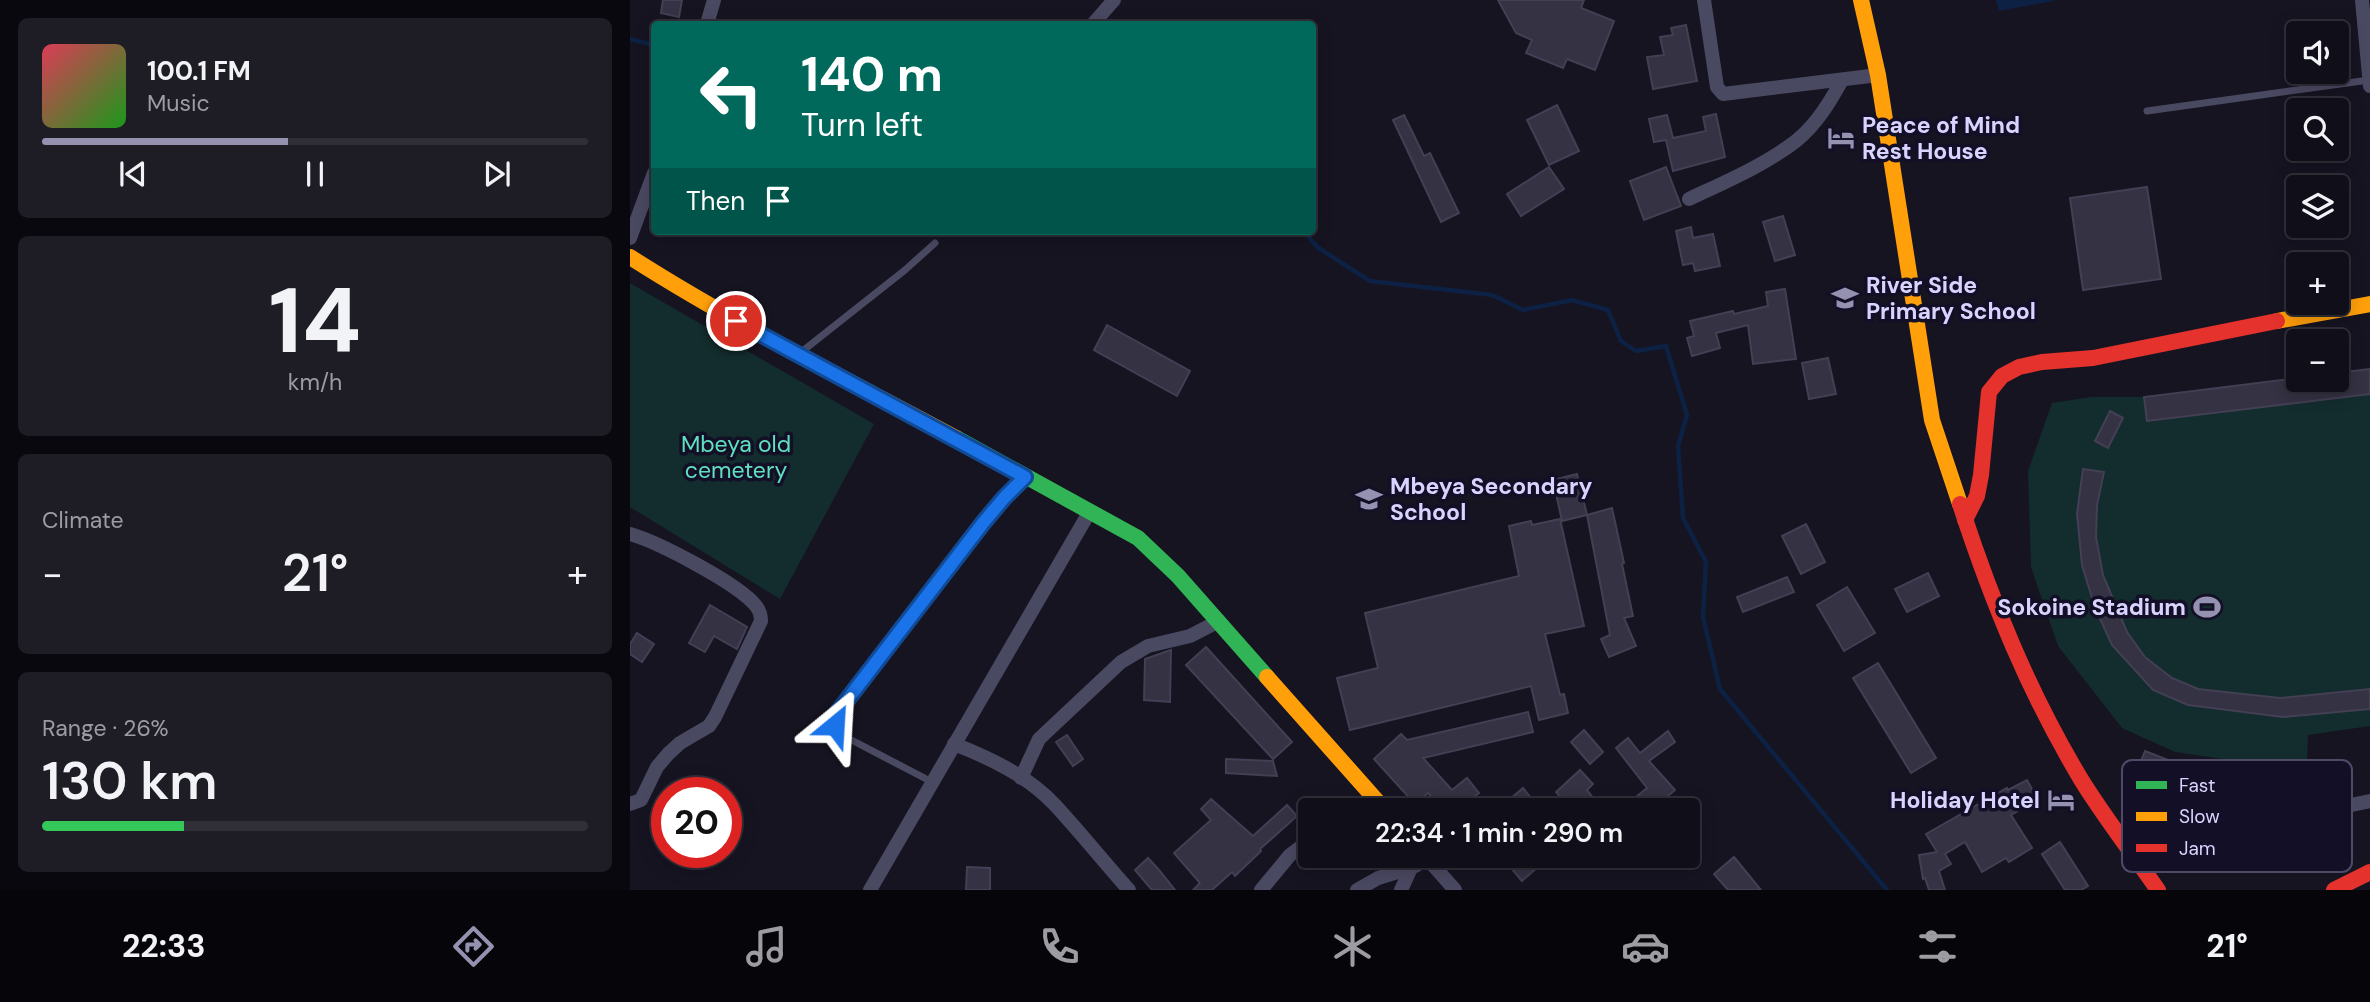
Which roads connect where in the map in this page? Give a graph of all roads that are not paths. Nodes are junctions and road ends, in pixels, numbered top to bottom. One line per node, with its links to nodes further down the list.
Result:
1 (714, 0): 6 (street)
2 (1114, 0): 7 (street)
3 (1704, 0): 9 (street)
4 (1861, 0): 8 (street)
5 (2362, 0): 10 (street)
6 (707, 21)
7 (1096, 21)
8 (1878, 75): 9 (street); 22 (street)
9 (1842, 80): 14 (street)
10 (2369, 80): 11 (street); 12 (lane)
11 (2370, 86)
12 (2147, 111)
13 (651, 181): 15 (street)
14 (1689, 199)
15 (630, 238)
16 (935, 243): 19 (lane)
17 (630, 257): 19 (street)
18 (2370, 304): 22 (street)
19 (797, 355): 20 (street)
20 (1025, 477): 21 (street); 27 (lane)
21 (1090, 511): 24 (street); 25 (street)
22 (1965, 520): 32 (street)
23 (630, 534): 30 (street)
24 (1219, 621): 26 (street); 28 (street)
25 (954, 744): 26 (street); 27 (street)
26 (1021, 778): 39 (street)
27 (932, 782): 38 (street)
28 (1374, 798)
29 (2370, 801): 31 (street)
30 (630, 804)
31 (2352, 805)
32 (2122, 838)
33 (1298, 849): 40 (street)
34 (1411, 868): 41 (street); 42 (street)
35 (1435, 868): 43 (street)
36 (2146, 872): 44 (street)
37 (2370, 872): 45 (street)
38 (870, 890)
39 (1129, 890)
40 (1261, 890)
41 (1357, 890)
42 (1401, 890)
43 (1455, 890)
44 (2158, 890)
45 (2334, 890)

